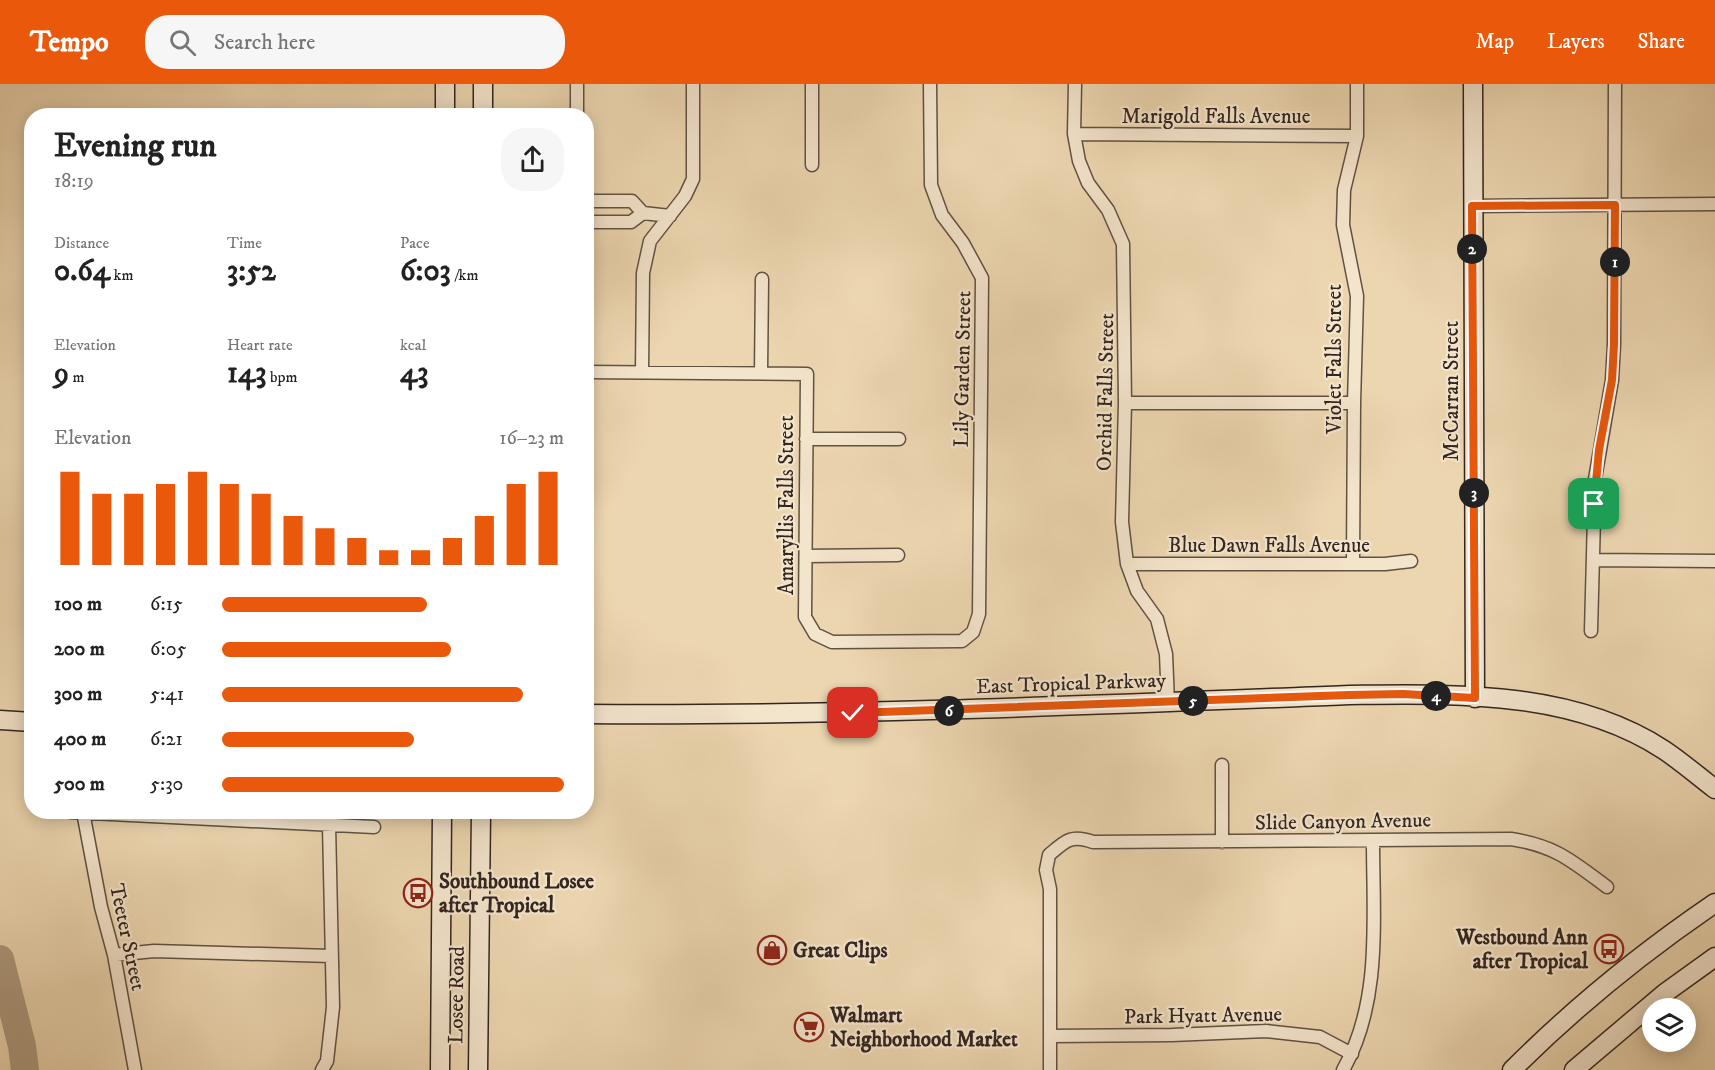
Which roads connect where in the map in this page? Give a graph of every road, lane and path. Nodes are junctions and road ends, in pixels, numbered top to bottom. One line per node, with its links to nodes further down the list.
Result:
1 (445, 84): 11 (main road)
2 (483, 84): 12 (main road)
3 (577, 84): 13 (street)
4 (693, 84): 22 (street)
5 (813, 84): 16 (street)
6 (930, 84): 40 (street, Lily Garden Street)
7 (1075, 84): 14 (street, Orchid Falls Street)
8 (1357, 84): 15 (street, Violet Falls Street)
9 (1473, 84): 20 (main road, McCarran Street)
10 (1615, 84): 19 (street)
11 (445, 108)
12 (483, 108)
13 (577, 108)
14 (1074, 134): 15 (street, Marigold Falls Avenue); 28 (street, Orchid Falls Street)
15 (1357, 136): 29 (street, Violet Falls Street)
16 (812, 165)
17 (594, 201): 21 (street)
18 (1715, 204): 19 (street)
19 (1615, 205): 20 (street); 34 (street)
20 (1472, 206): 41 (main road, McCarran Street)
21 (643, 213): 22 (street); 23 (street)
22 (670, 216): 26 (street)
23 (594, 222)
24 (762, 279): 27 (street)
25 (594, 372): 26 (street)
26 (642, 372): 27 (street)
27 (761, 373): 30 (street, Amaryllis Falls Street)
28 (1125, 403): 29 (street); 37 (street, Orchid Falls Street)
29 (1354, 403): 38 (street, Violet Falls Street)
30 (806, 439): 31 (street); 33 (street, Amaryllis Falls Street)
31 (899, 439)
32 (898, 555): 33 (street)
33 (806, 556): 40 (street, Amaryllis Falls Street)
34 (1593, 560): 36 (street); 39 (street)
35 (1411, 561): 38 (street, Blue Dawn Falls Avenue)
36 (1715, 561)
37 (1127, 564): 38 (street, Blue Dawn Falls Avenue); 42 (street, Orchid Falls Street)
38 (1353, 564)
39 (1591, 631)
40 (815, 634)
41 (1475, 698): 42 (main road, East Tropical Parkway); 48 (main road, East Tropical Parkway)
42 (1168, 702): 43 (main road, East Tropical Parkway)
43 (594, 714)
44 (24, 716): 45 (main road)
45 (5, 720): 46 (main road)
46 (24, 721)
47 (1222, 765): 56 (street)
48 (1715, 789)
49 (84, 819): 59 (street, Teeter Street)
50 (215, 819): 53 (street)
51 (442, 819): 66 (main road, Losee Road)
52 (481, 819): 67 (main road, Losee Road)
53 (328, 825): 54 (street); 60 (street)
54 (374, 828)
55 (1372, 841): 56 (street, Slide Canyon Avenue); 57 (street, Slide Canyon Avenue); 63 (street)
56 (1222, 842): 62 (street, Slide Canyon Avenue)
57 (1607, 888)
58 (1715, 903): 70 (main road)
59 (114, 955): 60 (street); 64 (street, Teeter Street)
60 (331, 956): 65 (street)
61 (1715, 957): 71 (main road)
62 (1050, 1036): 63 (street, Park Hyatt Avenue); 68 (street)
63 (1352, 1054): 69 (street)
64 (135, 1070)
65 (322, 1070)
66 (440, 1070)
67 (478, 1070)
68 (1050, 1070)
69 (1343, 1070)
70 (1512, 1070)
71 (1574, 1070)

